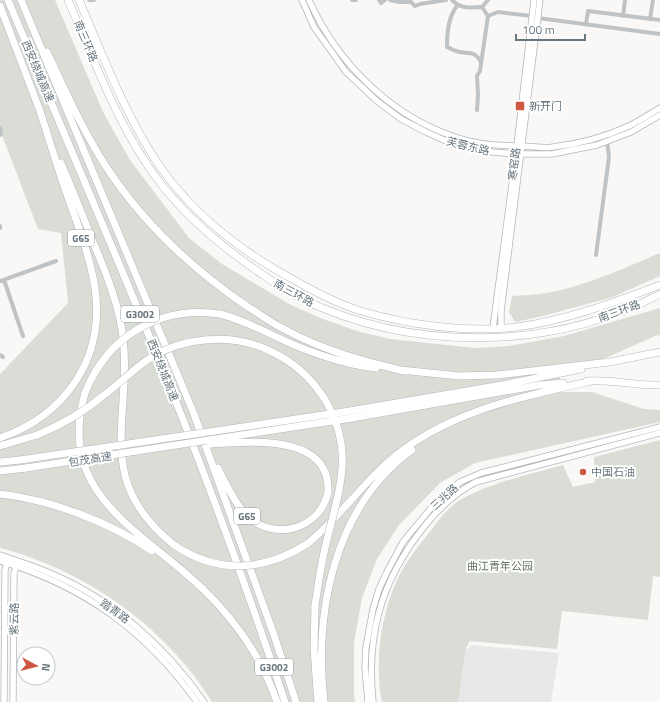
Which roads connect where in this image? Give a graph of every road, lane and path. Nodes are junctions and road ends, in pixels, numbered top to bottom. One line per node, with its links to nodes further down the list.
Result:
1 (8, 0): 79 (highway, 西安绕城高速 / G3002)
2 (21, 0): 55 (highway); 60 (highway, 西安绕城高速 / G65)
3 (68, 0): 49 (highway, 南三环路)
4 (79, 0): 50 (highway, 南三环路)
5 (89, 0): 6 (street)
6 (94, 0)
7 (302, 0): 42 (street, 芙蓉东路)
8 (309, 0): 41 (street, 芙蓉东路)
9 (352, 0): 10 (street)
10 (356, 0)
11 (379, 0): 12 (street)
12 (385, 0)
13 (390, 0): 21 (street)
14 (446, 0): 22 (street)
15 (452, 0): 24 (street)
16 (488, 0): 25 (street)
17 (534, 0): 28 (street, 寒窑路)
18 (540, 0): 28 (street, 寒窑路)
19 (624, 0): 27 (street)
20 (652, 0): 29 (street)
21 (412, 1): 22 (street)
22 (419, 2)
23 (0, 6): 36 (highway, G65)
24 (457, 6): 25 (street); 33 (street)
25 (482, 7): 26 (street)
26 (488, 16): 28 (street); 33 (street)
27 (622, 16): 29 (street); 31 (street)
28 (535, 17): 31 (street); 41 (street, 寒窑路)
29 (650, 19): 30 (street)
30 (660, 20)
31 (586, 24): 32 (street)
32 (660, 34)
33 (481, 62): 35 (street)
34 (660, 108): 41 (street, 芙蓉东路)
35 (476, 110)
36 (40, 111): 59 (highway, bridge); 63 (highway, G65)
37 (660, 115): 40 (street, 芙蓉东路)
38 (0, 128): 39 (street)
39 (0, 135)
40 (607, 141): 42 (street, 芙蓉东路); 43 (street)
41 (520, 146): 42 (street, 寒窑路)
42 (519, 154): 50 (street, 寒窑路); 51 (street, 寒窑路)
43 (596, 255)
44 (56, 261): 45 (street)
45 (2, 280): 52 (street)
46 (660, 284): 51 (highway, 南三环路)
47 (660, 294): 49 (highway, 南三环路)
48 (660, 299): 49 (highway)
49 (642, 303)
50 (493, 328): 51 (highway, 南三环路)
51 (501, 328)
52 (23, 336)
53 (660, 352): 54 (highway)
54 (610, 362): 55 (highway); 58 (highway)
55 (404, 371): 73 (highway, bridge)
56 (592, 381): 57 (highway); 58 (highway); 59 (highway)
57 (660, 385)
58 (351, 414): 64 (highway, bridge); 66 (highway, bridge)
59 (460, 418): 82 (highway)
60 (199, 426): 64 (highway, G65, bridge); 80 (highway, 西安绕城高速 / G3002)
61 (660, 428): 83 (street, 三兆路)
62 (660, 433): 84 (street, 三兆路)
63 (0, 438)
64 (181, 445): 67 (highway, 包茂高速 / G65, bridge)
65 (0, 446): 81 (highway, bridge)
66 (0, 462)
67 (0, 471)
68 (0, 494): 73 (highway)
69 (0, 555): 70 (street, 踏青路)
70 (8, 560): 71 (street, 踏青路); 72 (street, 踏青路); 74 (street, 紫云路)
71 (0, 561)
72 (17, 564): 75 (street, 紫云路); 76 (street, 踏青路); 77 (street, 踏青路)
73 (177, 567): 78 (highway)
74 (4, 702)
75 (13, 702)
76 (197, 702)
77 (204, 702)
78 (277, 702)
79 (285, 702)
80 (296, 702)
81 (318, 702)
82 (324, 702)
83 (368, 702)
84 (373, 702)

